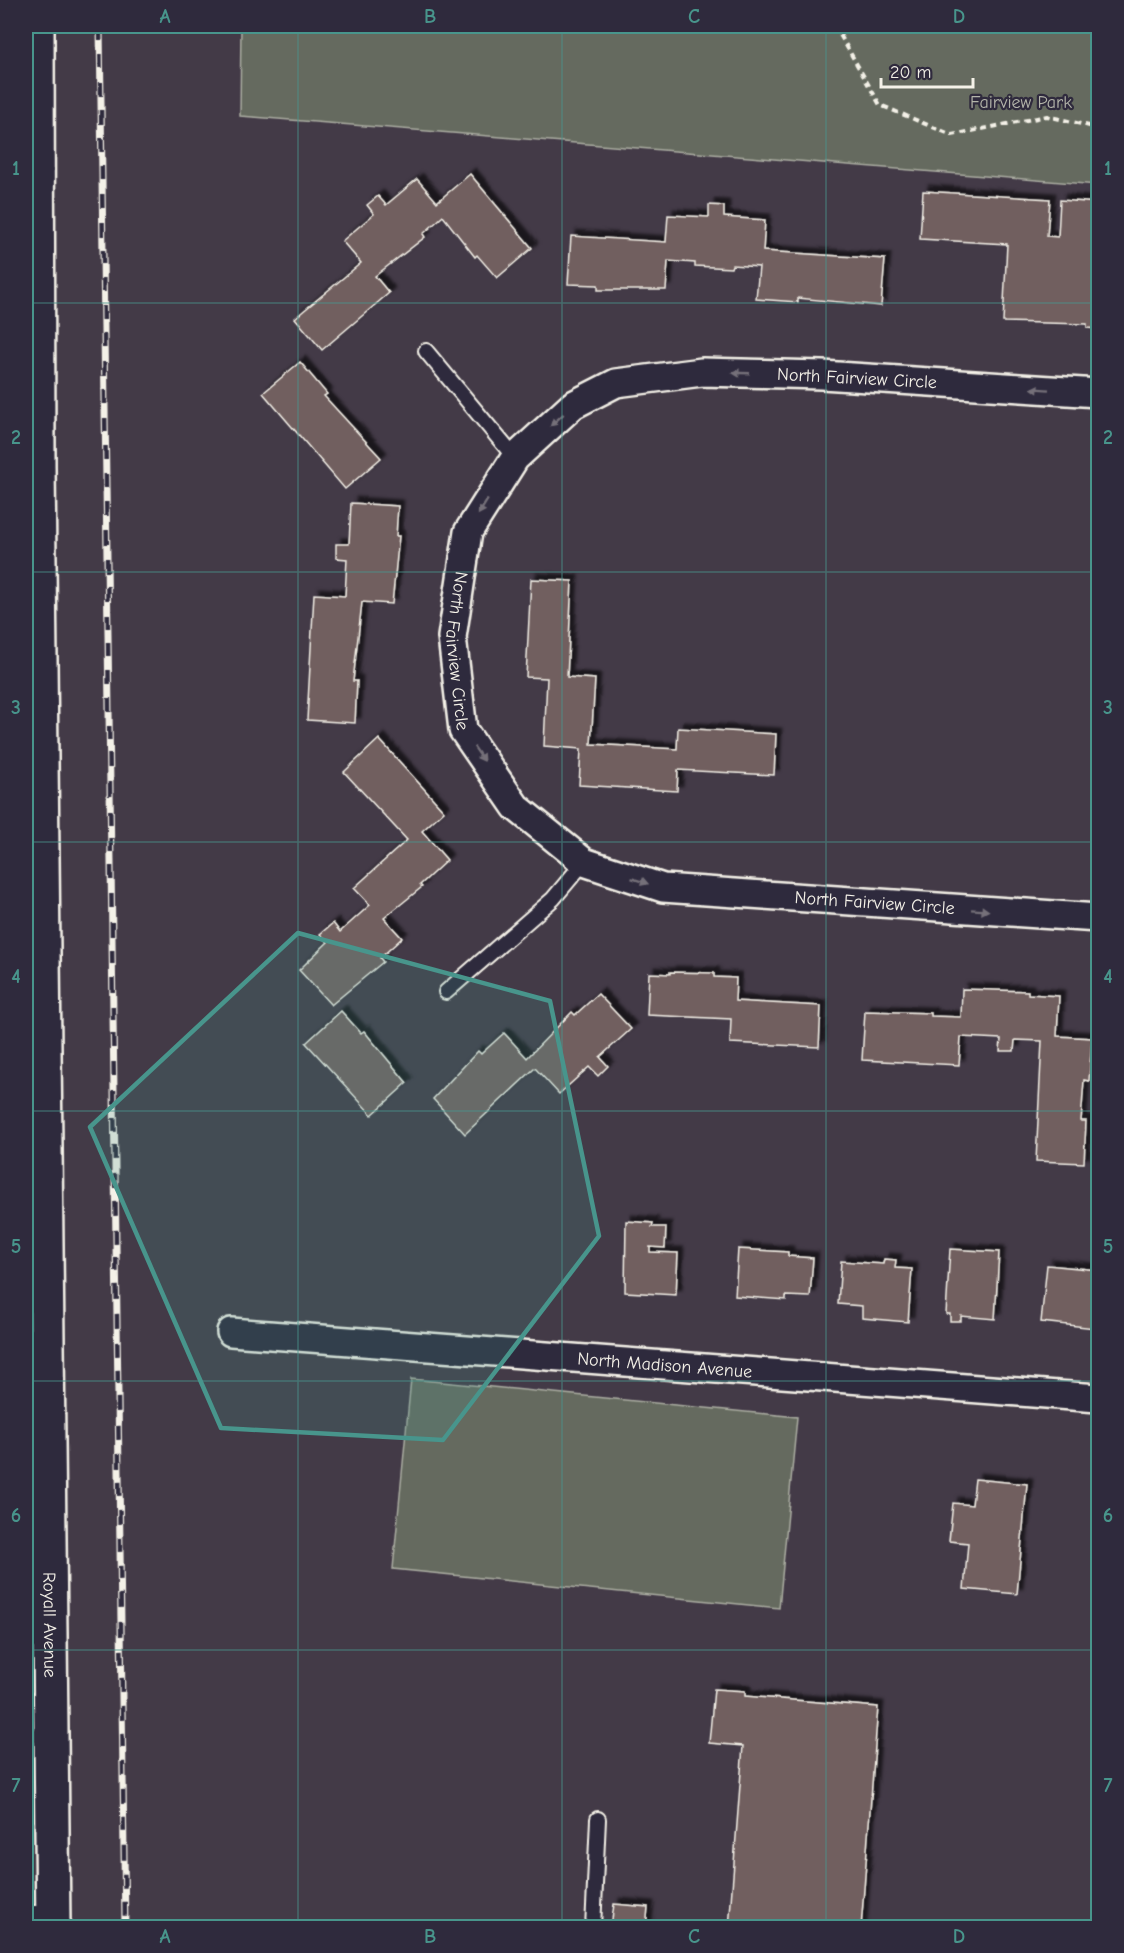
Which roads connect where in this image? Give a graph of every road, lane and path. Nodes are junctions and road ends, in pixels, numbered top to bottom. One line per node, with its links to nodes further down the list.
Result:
1 (37, 26): 7 (street, Royall Avenue)
2 (835, 26): 3 (path)
3 (1098, 128)
4 (426, 351): 6 (lane)
5 (1098, 393): 6 (street, North Fairview Circle, one-way to 6)
6 (515, 458): 8 (street, North Fairview Circle, one-way to 8)
7 (32, 466): 12 (street, Royall Avenue)
8 (584, 862): 9 (street, North Fairview Circle, one-way to 9); 10 (lane)
9 (1098, 918)
10 (446, 992)
11 (231, 1332): 13 (street, North Madison Avenue)
12 (36, 1383): 14 (street, Royall Avenue)
13 (1098, 1398)
14 (37, 1486): 16 (street, Royall Avenue)
15 (598, 1819): 17 (lane)
16 (44, 1918)
17 (593, 1928)

